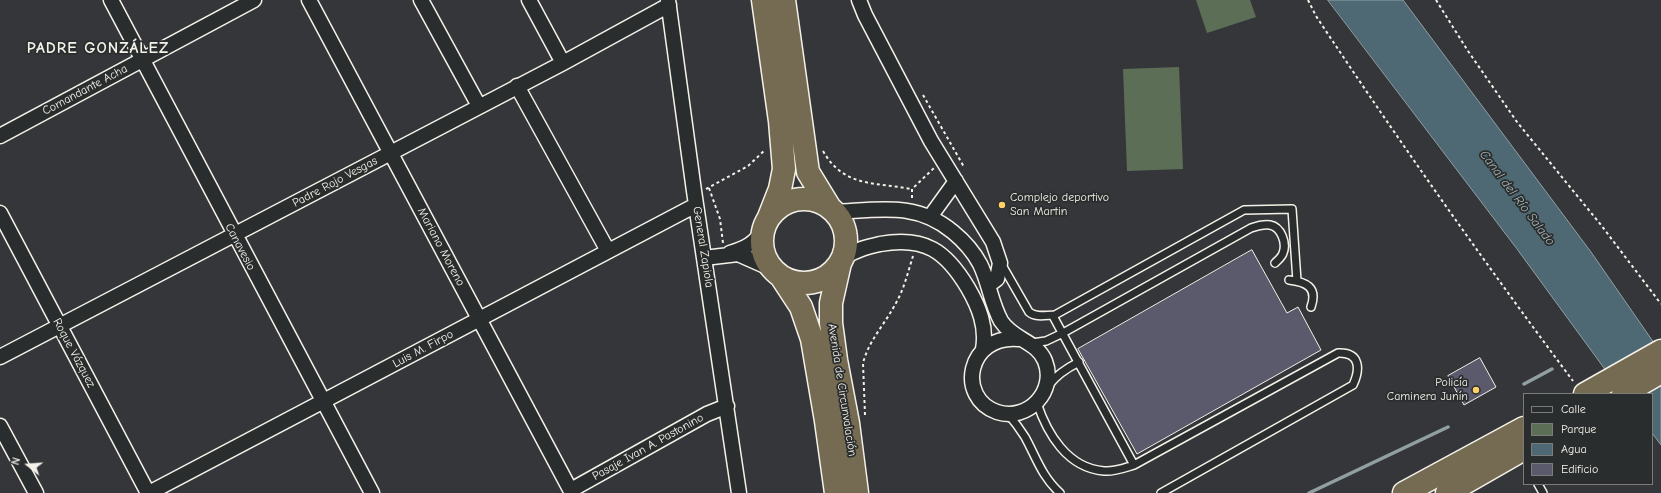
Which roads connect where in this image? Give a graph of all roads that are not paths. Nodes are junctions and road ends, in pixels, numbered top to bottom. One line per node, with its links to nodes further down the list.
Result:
1 (110, 0): 10 (street, Canavesio)
2 (254, 0): 10 (street, Comandante Acha)
3 (309, 0): 15 (street, Mariano Moreno)
4 (421, 0): 13 (street)
5 (528, 0): 11 (street)
6 (763, 0): 21 (highway, Avenida de Circunvalación)
7 (784, 0): 18 (highway, Avenida de Circunvalación)
8 (859, 0): 16 (street)
9 (669, 2): 11 (street, Padre Rojo Vesgas); 17 (street, General Zapiola)
10 (142, 60): 14 (street, Comandante Acha); 22 (street, Canavesio)
11 (562, 63): 12 (street, Padre Rojo Vesgas)
12 (518, 86): 13 (street, Padre Rojo Vesgas); 23 (street)
13 (479, 106): 15 (street, Padre Rojo Vesgas)
14 (0, 136)
15 (390, 153): 22 (street, Padre Rojo Vesgas); 35 (street, Mariano Moreno)
16 (956, 181): 20 (street); 27 (street)
17 (696, 205): 23 (street, Luis M. Firpo); 25 (street, General Zapiola)
18 (832, 210): 20 (street); 21 (highway); 26 (highway, Avenida de Circunvalación)
19 (0, 213): 36 (street, Roque Vázquez)
20 (930, 217): 32 (street)
21 (766, 224): 24 (street); 29 (highway, Avenida de Circunvalación)
22 (234, 234): 36 (street, Padre Rojo Vesgas); 47 (street, Canavesio)
23 (608, 251): 35 (street, Luis M. Firpo)
24 (726, 254): 25 (street); 29 (street)
25 (704, 258): 48 (street, General Zapiola)
26 (842, 261): 29 (highway); 39 (street); 60 (highway, Avenida de Circunvalación)
27 (1000, 263): 32 (street); 34 (lane)
28 (1275, 263): 37 (lane)
29 (777, 274): 59 (highway, Avenida de Circunvalación)
30 (1289, 280): 31 (lane)
31 (1297, 281): 33 (lane); 34 (lane)
32 (989, 285): 38 (street)
33 (1311, 307)
34 (1055, 315): 37 (lane)
35 (479, 319): 47 (street, Luis M. Firpo); 54 (street, Mariano Moreno)
36 (60, 326): 41 (street, Padre Rojo Vesgas); 56 (street, Roque Vázquez)
37 (1063, 333): 38 (lane); 42 (lane)
38 (1025, 341): 39 (street); 46 (street)
39 (983, 350): 49 (street)
40 (1661, 351): 44 (highway)
41 (0, 358)
42 (1079, 362): 46 (lane); 53 (lane)
43 (1661, 372): 45 (highway)
44 (1579, 388)
45 (1625, 393)
46 (1040, 398): 49 (street); 53 (lane)
47 (323, 402): 56 (street, Luis M. Firpo); 57 (street, Canavesio)
48 (727, 406): 54 (street, Pasaje Ivan A. Pastonino); 58 (street, General Zapiola)
49 (1007, 414): 61 (lane)
50 (0, 426): 55 (street)
51 (1523, 429): 63 (highway)
52 (1523, 450): 64 (highway)
53 (1134, 465): 62 (lane)
54 (571, 491)
55 (36, 493)
56 (149, 493)
57 (372, 493)
58 (739, 493)
59 (836, 493)
60 (857, 493)
61 (1060, 493)
62 (1161, 493)
63 (1404, 493)
64 (1447, 493)

